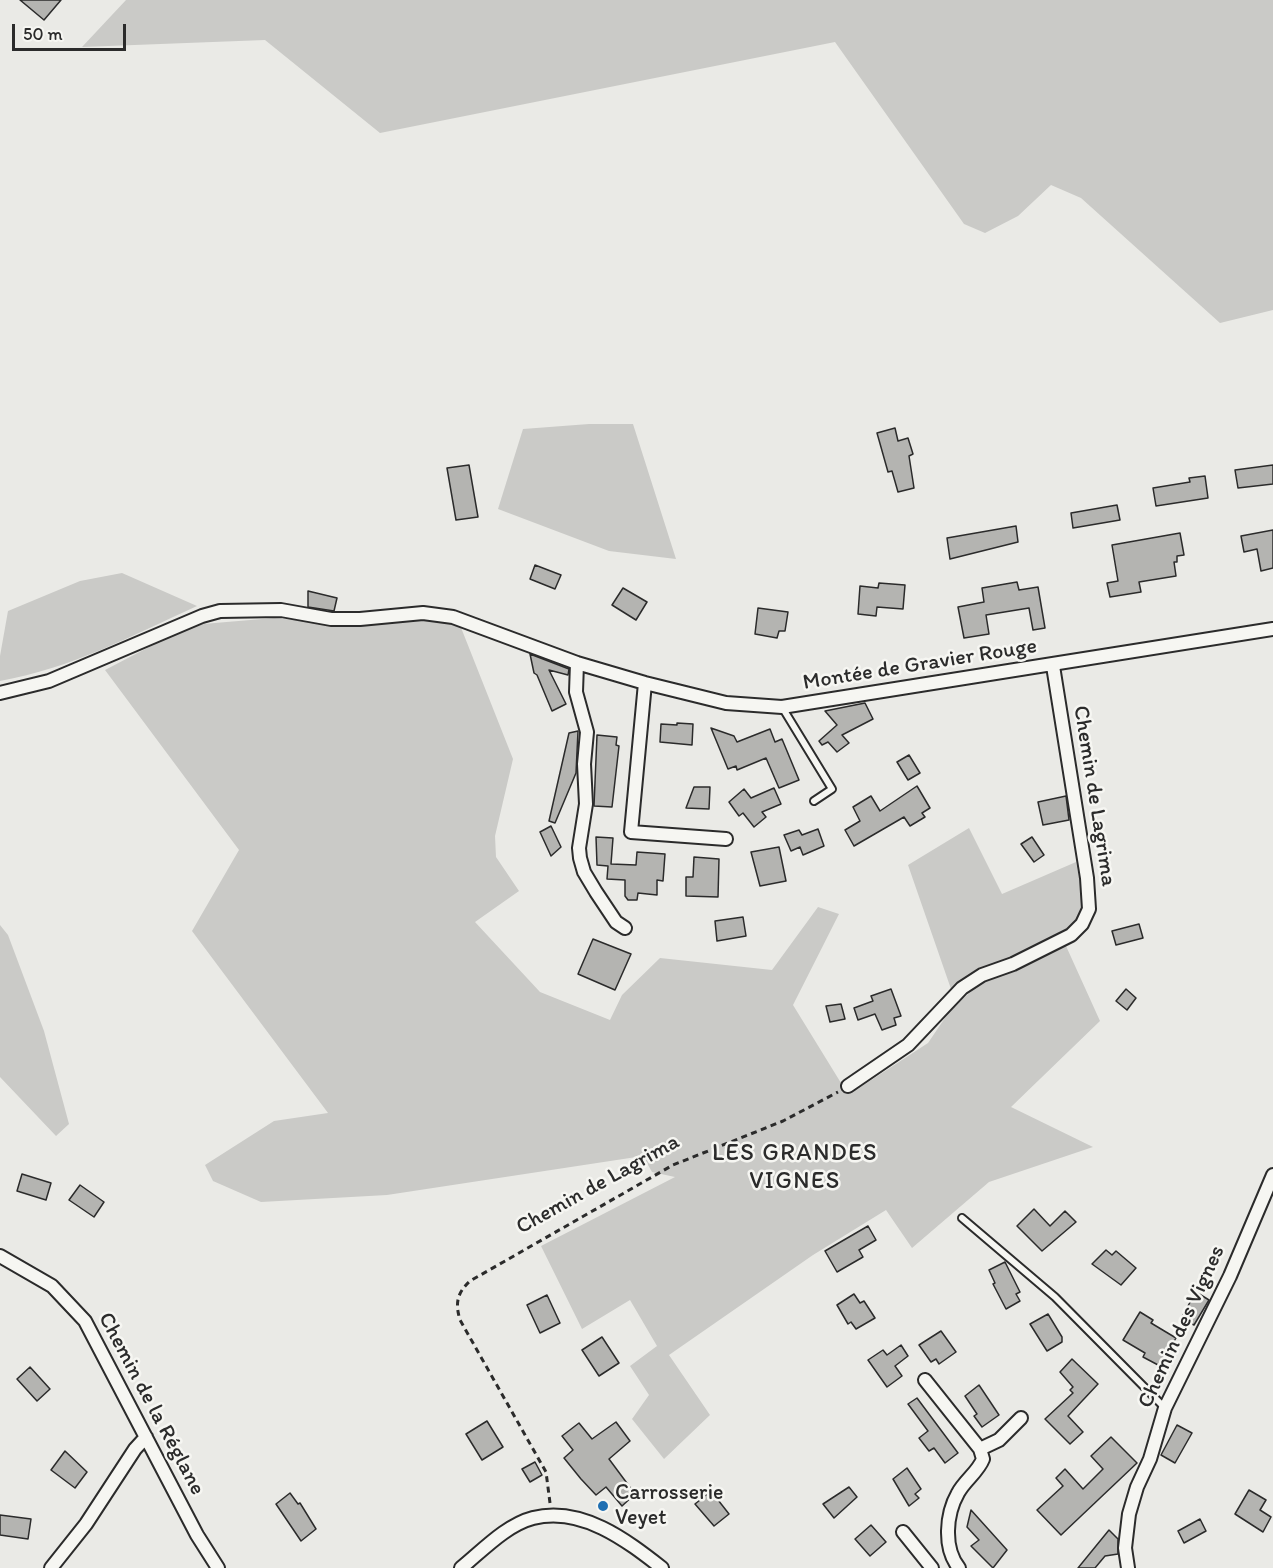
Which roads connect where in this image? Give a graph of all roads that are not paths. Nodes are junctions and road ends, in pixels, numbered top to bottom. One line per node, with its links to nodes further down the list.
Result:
1 (1273, 629): 3 (street, Montée de Gravier Rouge)
2 (577, 663): 4 (street, Montée de Gravier Rouge); 5 (street, Montée de Gravier Rouge); 9 (street)
3 (1053, 666): 6 (street, Montée de Gravier Rouge); 10 (street, Chemin de Lagrima)
4 (645, 683): 6 (street, Montée de Gravier Rouge); 8 (street)
5 (0, 693)
6 (782, 707): 7 (lane)
7 (814, 801)
8 (726, 839)
9 (624, 928)
10 (848, 1086)
11 (1273, 1175): 15 (street, Chemin des Vignes)
12 (962, 1218): 15 (lane)
13 (0, 1256): 17 (street, Chemin de la Réglane)
14 (925, 1380): 18 (street)
15 (1165, 1408): 26 (street, Chemin des Vignes)
16 (1021, 1418): 18 (street)
17 (146, 1437): 20 (street); 21 (street, Chemin de la Réglane)
18 (980, 1449): 25 (street)
19 (903, 1532): 24 (street)
20 (51, 1568)
21 (218, 1568)
22 (461, 1568): 23 (street)
23 (662, 1568)
24 (932, 1568)
25 (959, 1568)
26 (1128, 1568)

